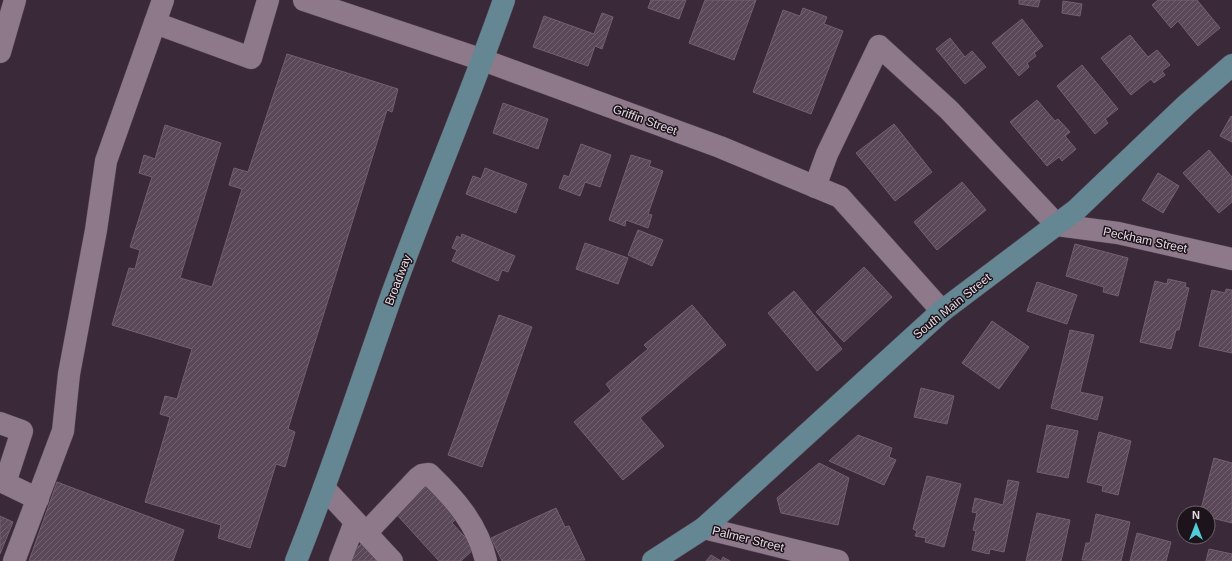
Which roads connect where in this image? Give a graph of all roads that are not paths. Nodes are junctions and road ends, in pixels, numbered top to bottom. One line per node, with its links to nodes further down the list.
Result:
1 (15, 0): 7 (street)
2 (164, 0): 6 (street)
3 (268, 0): 6 (street)
4 (304, 0): 8 (street, Griffin Street)
5 (504, 0): 8 (main road, Broadway)
6 (155, 23): 17 (street)
7 (0, 52)
8 (483, 60): 10 (street, Griffin Street); 16 (main road, Broadway)
9 (1232, 65): 11 (main road, South Main Street)
10 (814, 187): 11 (street); 13 (street, Griffin Street)
11 (1057, 225): 12 (street, Peckham Street); 13 (main road, South Main Street)
12 (1232, 259)
13 (942, 310): 19 (main road, South Main Street)
14 (0, 423): 15 (street)
15 (2, 484): 17 (street)
16 (324, 488): 18 (street); 21 (main road, Broadway)
17 (38, 499): 20 (street)
18 (360, 527): 22 (street); 23 (street); 24 (street)
19 (704, 528): 25 (main road, South Main Street); 26 (street, Palmer Street)
20 (14, 561)
21 (296, 561)
22 (340, 561)
23 (392, 561)
24 (486, 561)
25 (653, 561)
26 (838, 561)

